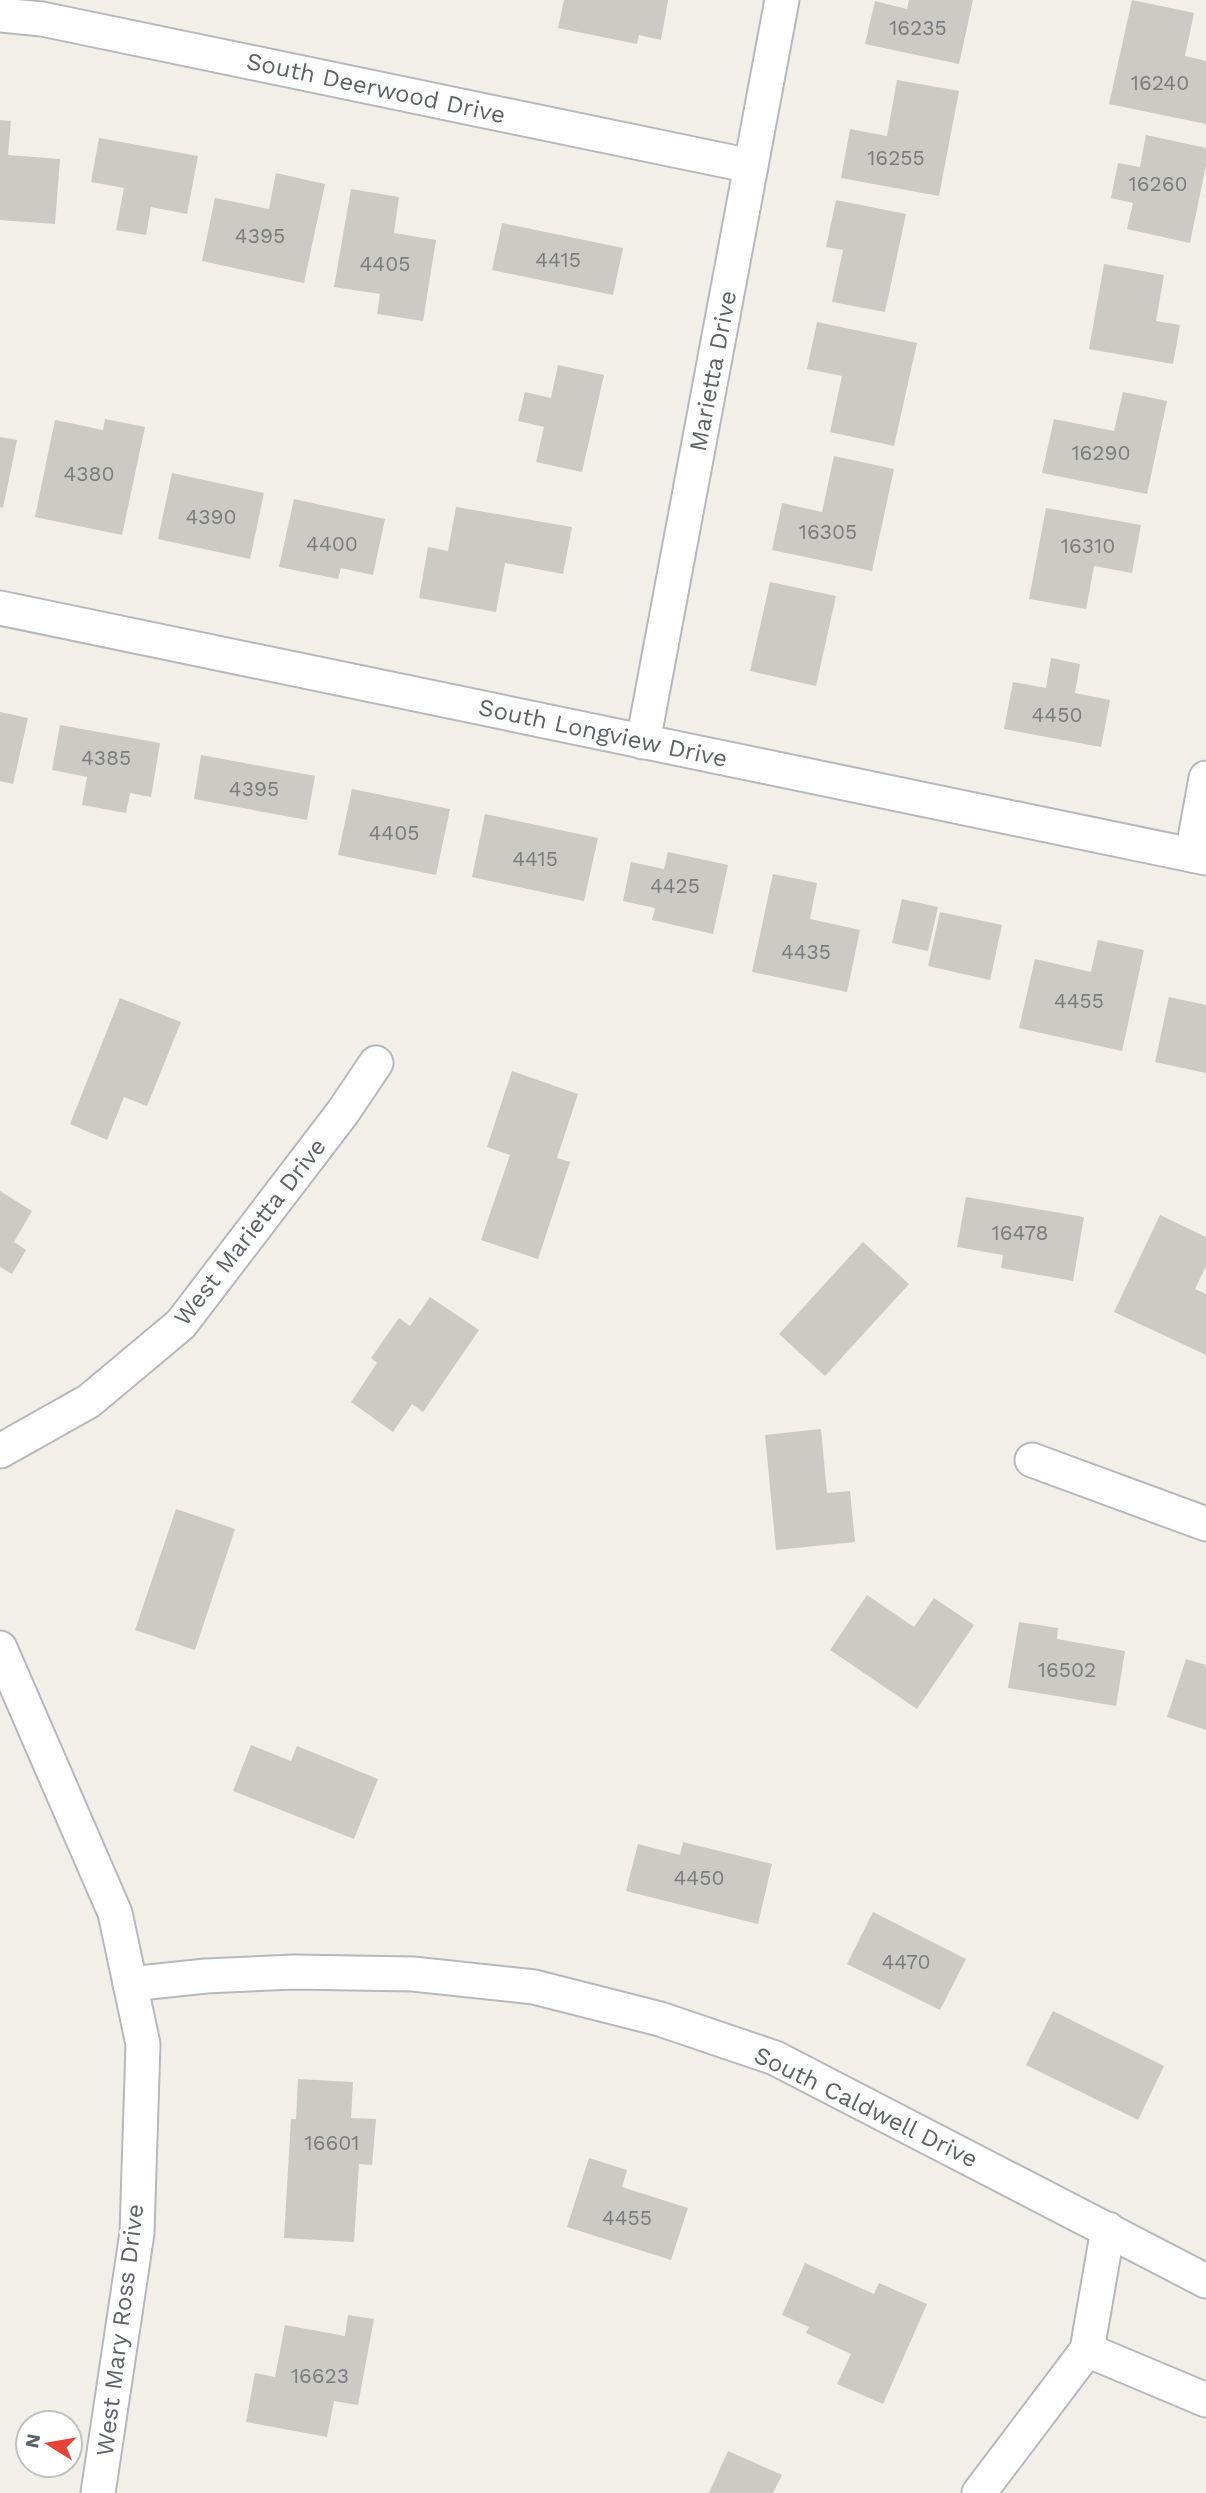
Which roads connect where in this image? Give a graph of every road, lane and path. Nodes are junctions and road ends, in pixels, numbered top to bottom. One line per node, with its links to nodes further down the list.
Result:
1 (782, 0): 3 (street, Marietta Drive)
2 (0, 15): 3 (street, South Deerwood Drive)
3 (751, 166): 5 (street, Marietta Drive)
4 (0, 608): 5 (street, South Longview Drive)
5 (643, 742): 7 (street, South Longview Drive)
6 (1206, 778): 7 (street)
7 (1199, 857)
8 (376, 1063): 9 (street, West Marietta Drive)
9 (0, 1451)
10 (1032, 1460): 11 (street)
11 (1206, 1524)
12 (0, 1648): 13 (street, West Mary Ross Drive)
13 (130, 1984): 14 (street, South Caldwell Drive); 18 (street, West Mary Ross Drive)
14 (1108, 2229): 15 (street, South Caldwell Drive); 16 (street)
15 (1206, 2281)
16 (1087, 2350): 17 (street); 19 (street)
17 (1206, 2400)
18 (99, 2493)
19 (979, 2493)

